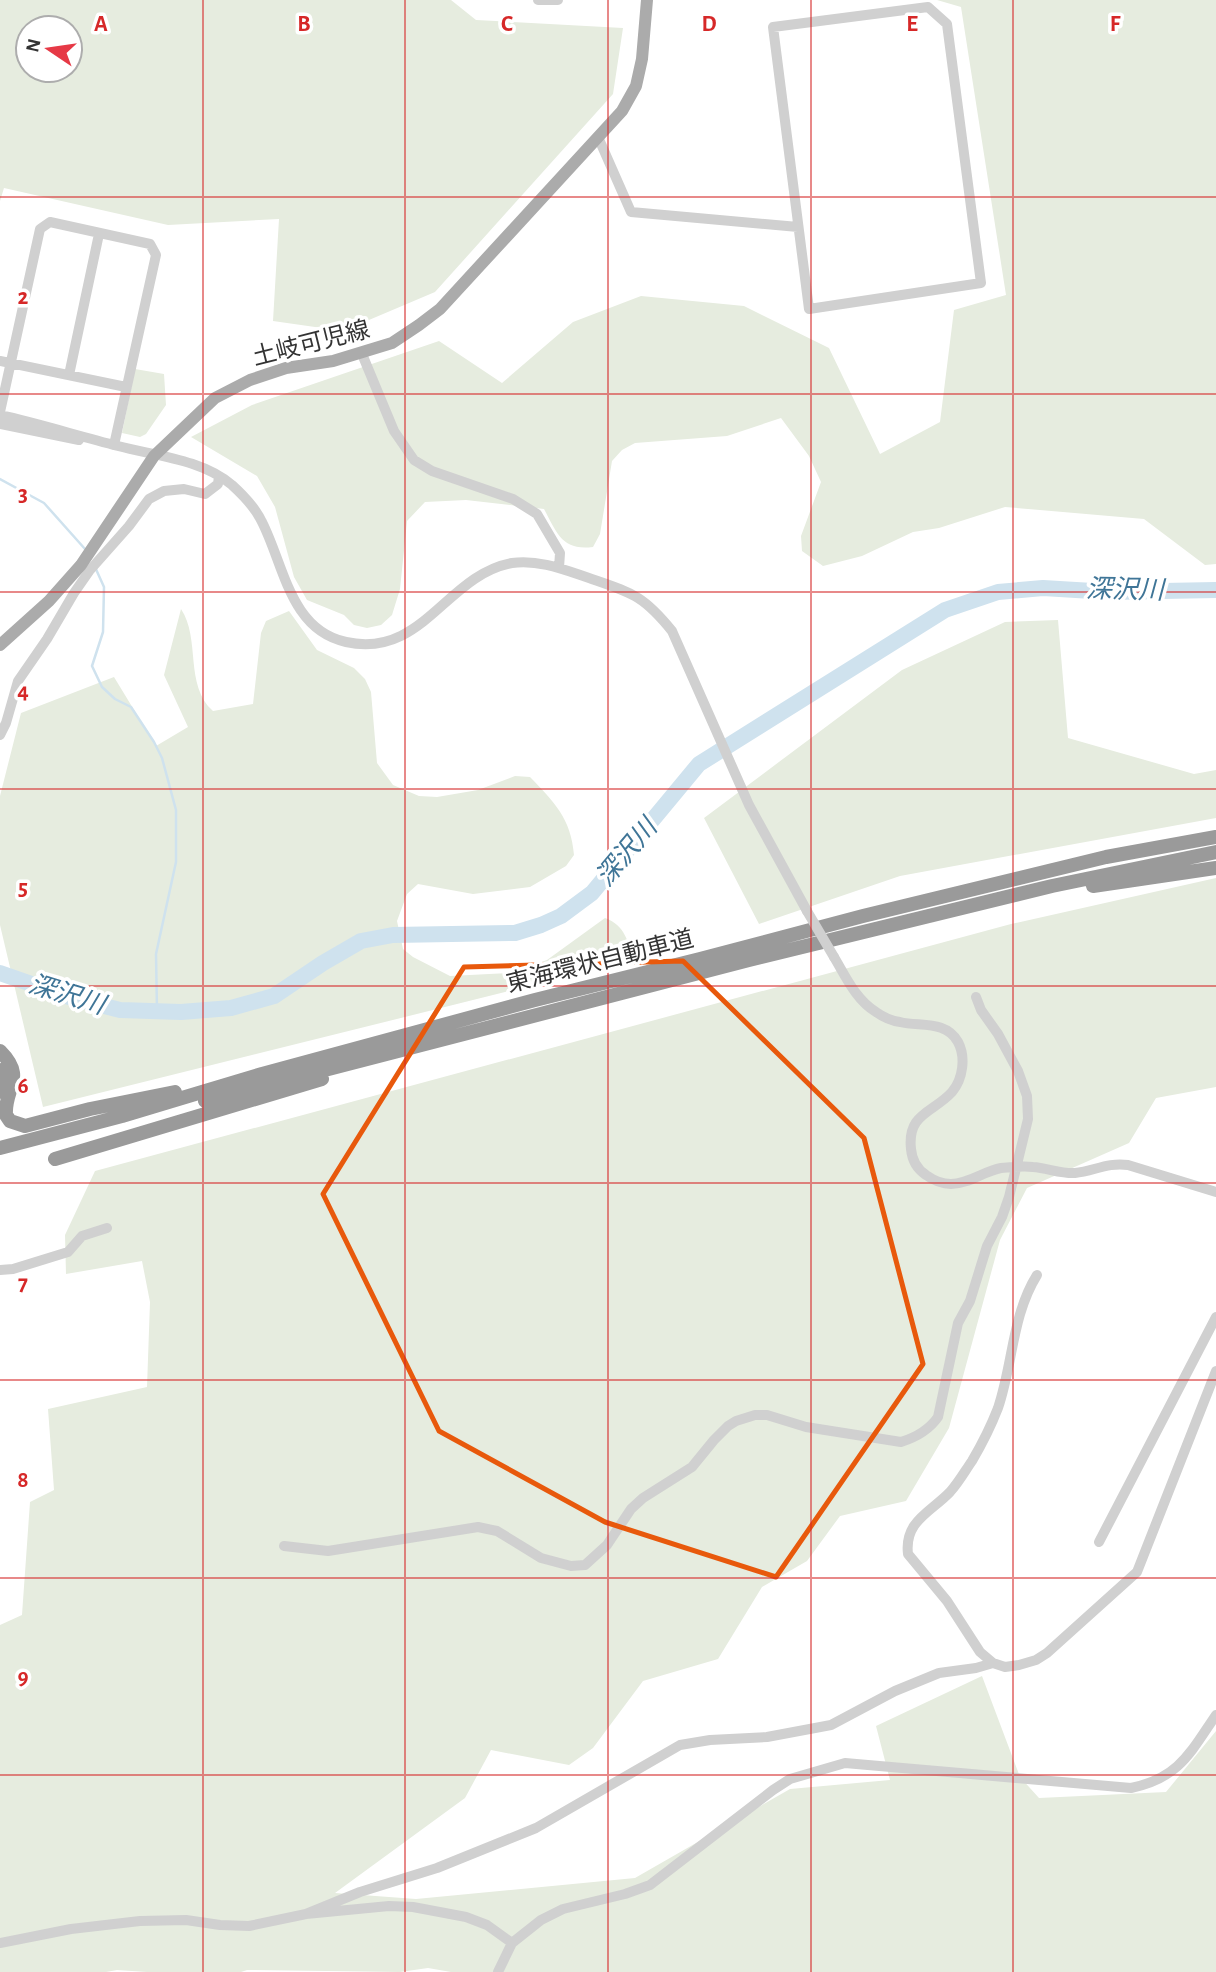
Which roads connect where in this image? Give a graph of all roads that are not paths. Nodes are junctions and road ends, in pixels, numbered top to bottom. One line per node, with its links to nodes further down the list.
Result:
1 (538, 0): 2 (street)
2 (558, 0)
3 (647, 0): 4 (main road, 土岐可児線)
4 (598, 137): 5 (street); 7 (main road, 土岐可児線)
5 (798, 228): 5 (street)
6 (99, 234): 9 (street); 10 (street); 11 (street)
7 (362, 354): 15 (main road, 土岐可児線); 19 (street)
8 (0, 361): 9 (street)
9 (11, 363): 10 (street); 12 (street)
10 (69, 375): 11 (street)
11 (125, 387): 14 (street)
12 (0, 414): 14 (street)
13 (0, 424): 14 (street)
14 (114, 445): 15 (street)
15 (154, 456): 16 (street); 17 (main road, 土岐可児線)
16 (219, 476): 17 (street); 19 (street)
17 (103, 544): 18 (main road, 土岐可児線)
18 (85, 568): 20 (main road, 土岐可児線); 21 (street)
19 (559, 568): 35 (street, bridge)
20 (0, 645)
21 (0, 735)
22 (1216, 836): 30 (highway, 東海環状自動車道)
23 (1216, 852): 25 (highway, 東海環状自動車道)
24 (1216, 868): 25 (highway)
25 (945, 912): 27 (highway, 東海環状自動車道)
26 (976, 997): 35 (street)
27 (443, 1039): 33 (highway, 東海環状自動車道); 34 (highway)
28 (0, 1051): 30 (highway)
29 (0, 1070): 31 (highway)
30 (262, 1074): 32 (highway, 東海環状自動車道)
31 (0, 1096)
32 (0, 1148)
33 (0, 1156)
34 (55, 1159)
35 (1017, 1168): 36 (street); 43 (street)
36 (1216, 1192)
37 (107, 1228): 38 (street)
38 (0, 1269)
39 (1037, 1275): 44 (street)
40 (1216, 1317): 42 (street)
41 (1216, 1371): 44 (street)
42 (1099, 1542)
43 (284, 1546)
44 (993, 1662): 46 (street)
45 (1216, 1715): 48 (street)
46 (306, 1914): 47 (street); 48 (street)
47 (0, 1942)
48 (512, 1943): 49 (street)
49 (498, 1972)

